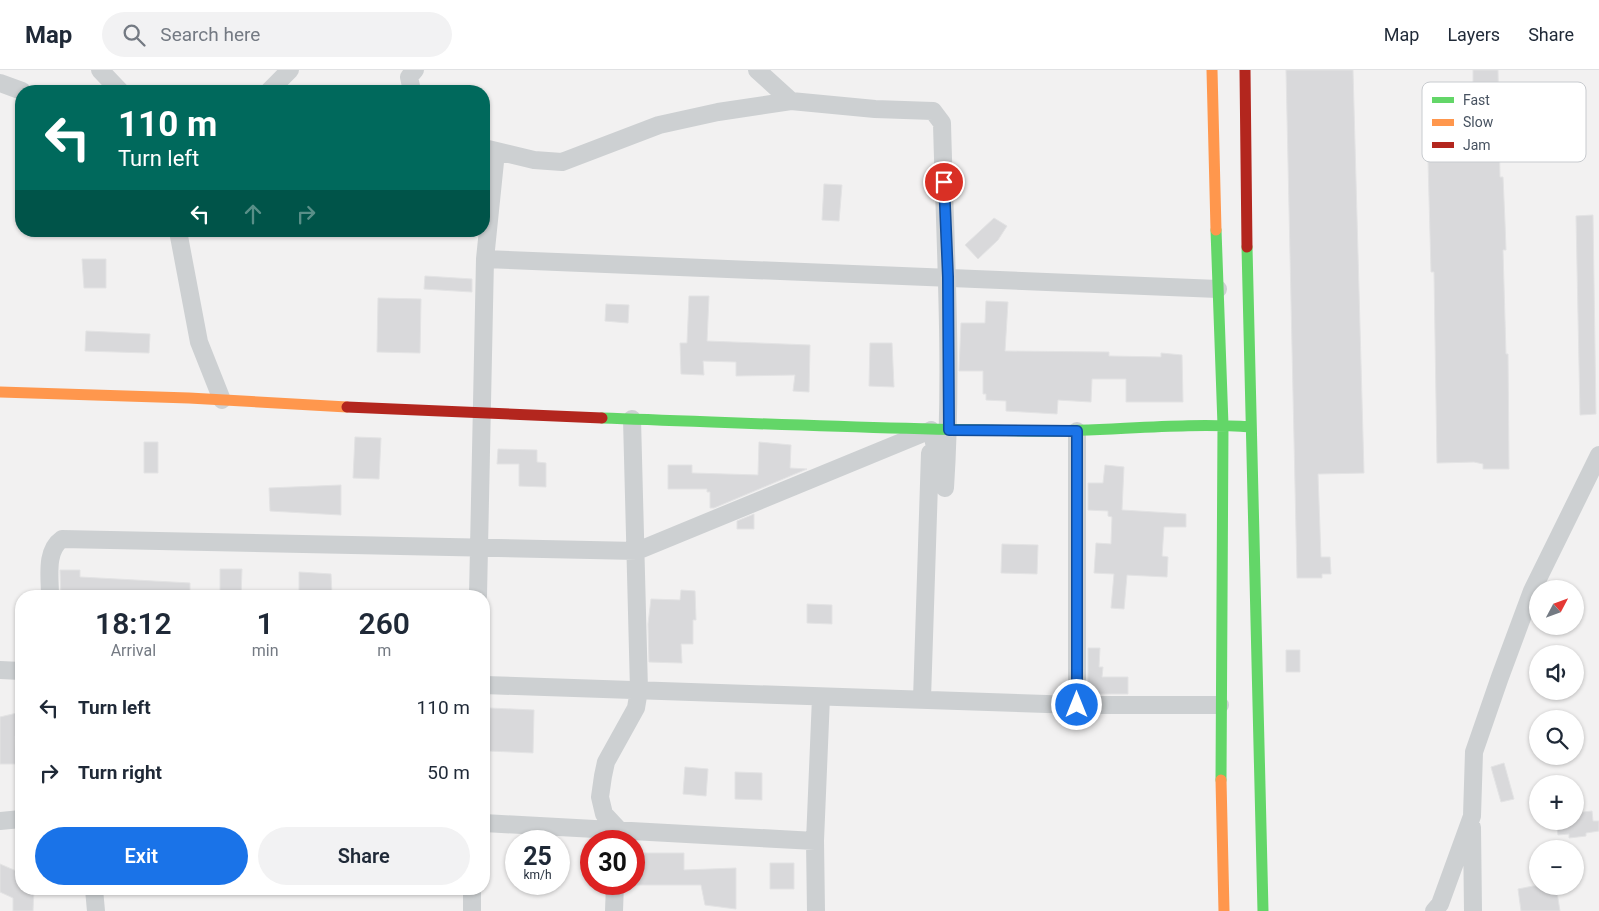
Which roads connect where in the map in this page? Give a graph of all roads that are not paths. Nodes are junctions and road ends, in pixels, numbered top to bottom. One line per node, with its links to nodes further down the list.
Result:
1 (100, 70): 8 (street)
2 (290, 70): 9 (street)
3 (415, 70): 10 (street)
4 (758, 70): 12 (street)
5 (1212, 70): 18 (main road)
6 (1245, 70): 24 (main road)
7 (0, 83): 11 (street)
8 (114, 85)
9 (275, 85)
10 (411, 85)
11 (15, 88)
12 (791, 101): 13 (street); 17 (street)
13 (490, 150)
14 (179, 237): 20 (street)
15 (486, 237): 16 (street)
16 (485, 259): 17 (street); 21 (street)
17 (948, 277): 18 (street); 26 (street)
18 (1218, 289): 23 (main road)
19 (0, 392): 20 (main road)
20 (222, 400): 21 (main road)
21 (482, 414): 22 (main road); 29 (street)
22 (632, 419): 26 (main road); 30 (street)
23 (1222, 425): 24 (main road); 27 (main road); 40 (main road)
24 (1251, 427): 57 (main road)
25 (931, 430): 26 (street); 30 (street); 38 (street)
26 (949, 430): 27 (main road)
27 (1077, 431): 39 (street)
28 (1599, 455): 41 (street)
29 (478, 546): 30 (street); 31 (street); 32 (street)
30 (637, 551): 36 (street)
31 (50, 590)
32 (478, 590)
33 (0, 670): 34 (street)
34 (15, 671)
35 (490, 685): 36 (street)
36 (639, 690): 37 (street); 45 (street)
37 (821, 697): 38 (street); 48 (street)
38 (922, 699): 39 (street)
39 (1077, 705): 40 (street)
40 (1220, 705): 56 (main road)
41 (1472, 816): 58 (street); 59 (street)
42 (15, 820): 43 (street)
43 (0, 821)
44 (490, 824): 46 (street)
45 (614, 830)
46 (580, 832)
47 (645, 836): 48 (street)
48 (815, 841): 55 (street)
49 (95, 895): 52 (street)
50 (472, 895): 53 (street)
51 (615, 895): 54 (street)
52 (96, 911)
53 (472, 911)
54 (614, 911)
55 (816, 911)
56 (1224, 911)
57 (1263, 911)
58 (1434, 911)
59 (1473, 911)

